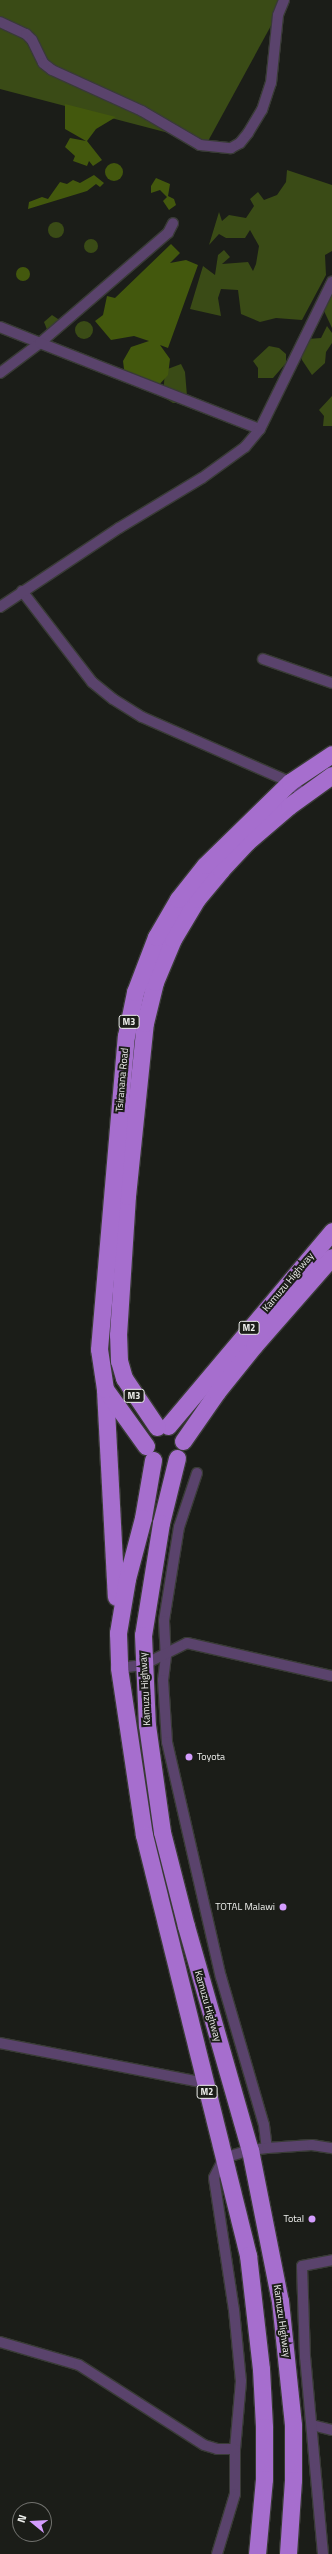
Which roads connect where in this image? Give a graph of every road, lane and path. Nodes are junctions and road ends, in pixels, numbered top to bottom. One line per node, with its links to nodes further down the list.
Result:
1 (284, 0): 2 (street)
2 (0, 22)
3 (173, 222): 6 (street)
4 (332, 282): 8 (street)
5 (0, 327): 6 (street)
6 (40, 343): 7 (street); 8 (street)
7 (0, 373)
8 (260, 429): 9 (street)
9 (22, 591): 10 (street); 15 (street)
10 (0, 607)
11 (263, 659): 12 (street)
12 (332, 683)
13 (332, 754): 15 (highway, Tsiranana Road / M3)
14 (332, 775): 16 (highway, Tsiranana Road / M3)
15 (290, 782): 16 (street); 19 (highway, Tsiranana Road / M3)
16 (304, 795): 20 (highway, Tsiranana Road / M3)
17 (332, 1231): 20 (highway, Kamuzu Highway / M2)
18 (332, 1257): 21 (highway, Kamuzu Highway / M2)
19 (105, 1389): 22 (highway, Tsiranana Road / M3); 25 (highway)
20 (162, 1426): 21 (highway); 22 (highway, M2)
21 (183, 1441): 23 (highway, M2)
22 (149, 1453): 23 (highway); 25 (highway, Kamuzu Highway / M2)
23 (177, 1458): 27 (highway, Kamuzu Highway / M2)
24 (197, 1473): 26 (street)
25 (118, 1633): 28 (highway, Kamuzu Highway / M2)
26 (166, 1656): 27 (street); 29 (street); 32 (street)
27 (143, 1665): 28 (street); 34 (highway, Kamuzu Highway / M2)
28 (119, 1668): 31 (highway, Kamuzu Highway / M2)
29 (332, 1676)
30 (0, 2043): 31 (street)
31 (205, 2084): 35 (highway, Kamuzu Highway / M2)
32 (267, 2148): 33 (street); 34 (street)
33 (332, 2148)
34 (250, 2150): 35 (street); 43 (highway, Kamuzu Highway / M2)
35 (224, 2158): 40 (street); 42 (highway, Kamuzu Highway / M2)
36 (332, 2260): 38 (street)
37 (0, 2342): 40 (street)
38 (312, 2425): 39 (street); 44 (street)
39 (332, 2430)
40 (235, 2449): 41 (street)
41 (217, 2554)
42 (257, 2554)
43 (288, 2554)
44 (323, 2554)

